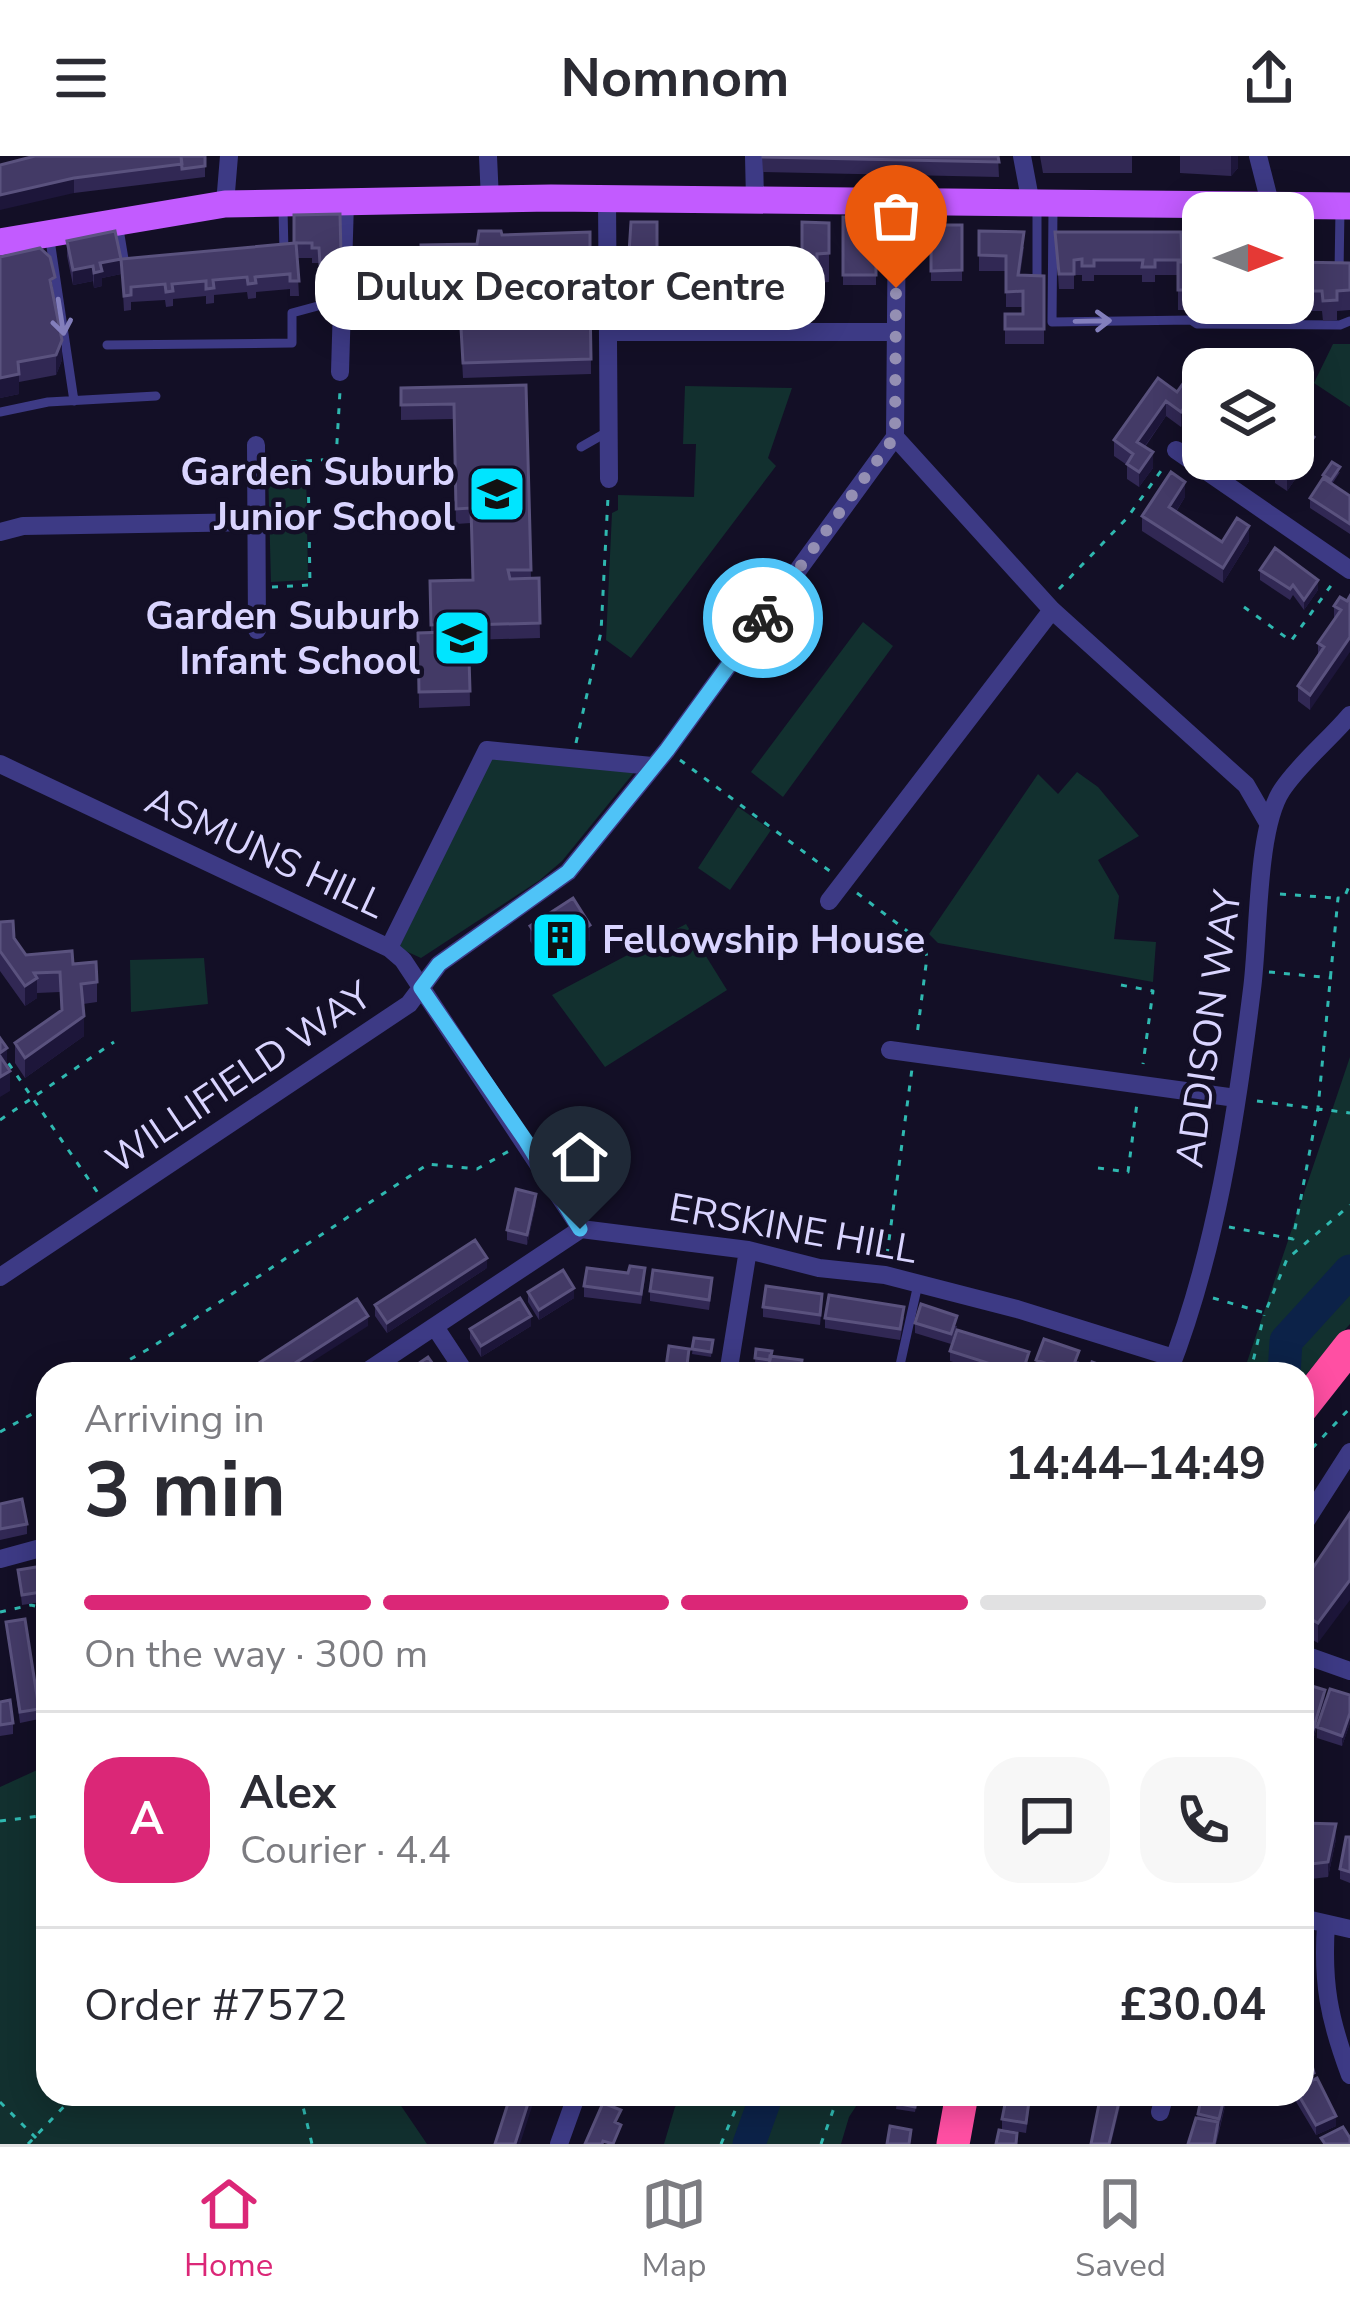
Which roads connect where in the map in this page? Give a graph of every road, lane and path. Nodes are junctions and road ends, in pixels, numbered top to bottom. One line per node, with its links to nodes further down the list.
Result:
1 (229, 156): 14 (street)
2 (488, 156): 8 (street)
3 (754, 156): 9 (street)
4 (1022, 156): 15 (street)
5 (1258, 156): 6 (street)
6 (1267, 192)
7 (607, 199): 8 (main road); 9 (main road); 27 (street)
8 (490, 200): 10 (main road)
9 (755, 200): 11 (main road)
10 (345, 202): 13 (main road); 25 (street)
11 (897, 202): 15 (main road); 28 (street)
12 (1182, 202): 15 (main road)
13 (282, 203): 14 (main road); 21 (lane)
14 (225, 204): 18 (main road)
15 (1040, 204): 24 (lane); 26 (lane, one-way to 26)
16 (1314, 205): 17 (main road)
17 (1345, 206): 23 (lane)
18 (118, 222): 19 (main road); 22 (lane)
19 (49, 234): 20 (main road); 32 (lane, one-way to 32)
20 (0, 242)
21 (262, 257)
22 (148, 268)
23 (1316, 272)
24 (1037, 284)
25 (340, 300): 29 (lane); 30 (street)
26 (1350, 322)
27 (610, 332): 28 (street); 34 (street)
28 (895, 332): 35 (street)
29 (107, 345)
30 (340, 372): 40 (path)
31 (157, 396): 32 (lane)
32 (74, 401): 33 (lane)
33 (0, 412)
34 (609, 431): 37 (lane); 41 (street)
35 (895, 436): 46 (street); 50 (street, WILLIFIELD WAY)
36 (1182, 441): 38 (path)
37 (580, 446)
38 (1176, 450): 44 (street); 46 (path)
39 (256, 454): 40 (path); 42 (street)
40 (308, 463): 45 (path)
41 (609, 479): 51 (path)
42 (255, 522): 43 (street); 45 (street)
43 (0, 532)
44 (1347, 568): 47 (path)
45 (256, 588): 48 (street)
46 (1049, 607): 54 (street); 57 (street)
47 (1244, 607)
48 (257, 631)
49 (1350, 715): 55 (street, ADDISON WAY)
50 (667, 750): 53 (street, WILLIFIELD WAY); 57 (path)
51 (574, 756): 53 (street, WILLIFIELD WAY); 62 (street, WILLIFIELD WAY)
52 (0, 764): 62 (street, ASMUNS HILL)
53 (652, 766): 65 (street, WILLIFIELD WAY)
54 (1246, 784): 55 (street); 56 (street)
55 (1281, 791): 56 (street, ADDISON WAY)
56 (1268, 823): 59 (street, ADDISON WAY)
57 (844, 882): 61 (street); 69 (path)
58 (1350, 884): 60 (path)
59 (1262, 893): 60 (path); 63 (street, ADDISON WAY)
60 (1338, 898): 64 (path)
61 (829, 901)
62 (389, 948): 65 (street, ASMUNS HILL)
63 (1254, 970): 64 (path); 71 (street, ADDISON WAY)
64 (1334, 978): 72 (path)
65 (421, 988): 75 (street, ASMUNS HILL); 77 (street, WILLIFIELD WAY)
66 (114, 1042): 70 (path)
67 (890, 1050): 69 (street)
68 (0, 1051): 70 (path)
69 (914, 1053): 71 (street); 81 (path)
70 (33, 1097): 74 (path); 77 (path)
71 (1236, 1098): 72 (path); 78 (street, ADDISON WAY)
72 (1318, 1108): 73 (path); 78 (path)
73 (1350, 1113)
74 (0, 1120)
75 (526, 1141): 79 (street, ASMUNS HILL); 88 (path)
76 (1350, 1205): 85 (path)
77 (107, 1206): 82 (street, WILLIFIELD WAY)
78 (1213, 1224): 94 (street, ADDISON WAY)
79 (580, 1229): 80 (street, ERSKINE HILL); 86 (street)
80 (748, 1250): 81 (street, ERSKINE HILL); 91 (street)
81 (885, 1275): 83 (street, ERSKINE HILL)
82 (0, 1277)
83 (918, 1284): 92 (lane); 93 (street, ERSKINE HILL)
84 (1213, 1298): 85 (path)
85 (1265, 1313): 95 (path)
86 (435, 1327): 89 (street); 90 (street)
87 (1350, 1346): 97 (highway)
88 (125, 1362)
89 (381, 1362)
90 (458, 1362)
91 (730, 1362)
92 (901, 1362)
93 (1160, 1362)
94 (1172, 1362)
95 (1253, 1362)
96 (1350, 1375): 100 (highway)
97 (1314, 1392)
98 (1350, 1408): 102 (path)
99 (36, 1412): 101 (path)
100 (1314, 1412)
101 (0, 1432)
102 (1314, 1446)
103 (1350, 1451): 104 (street)
104 (1314, 1508)
105 (36, 1549): 106 (street)
106 (0, 1559)
107 (36, 1606): 108 (path)
108 (0, 1612)
109 (1314, 1658): 110 (street)
110 (1350, 1671)
111 (36, 1816): 112 (path)
112 (0, 1821)
113 (1314, 1921): 114 (street)
114 (1326, 1924): 115 (street); 116 (street)
115 (1350, 1930)
116 (1350, 2075)
117 (0, 2102): 124 (path)
118 (65, 2106): 124 (path)
119 (303, 2106): 127 (path)
120 (573, 2106): 128 (street)
121 (737, 2106): 129 (path)
122 (834, 2106): 130 (path)
123 (960, 2106): 131 (highway)
124 (36, 2138): 125 (path); 126 (path)
125 (28, 2144)
126 (42, 2144)
127 (312, 2144)
128 (559, 2144)
129 (721, 2144)
130 (821, 2144)
131 (953, 2144)

